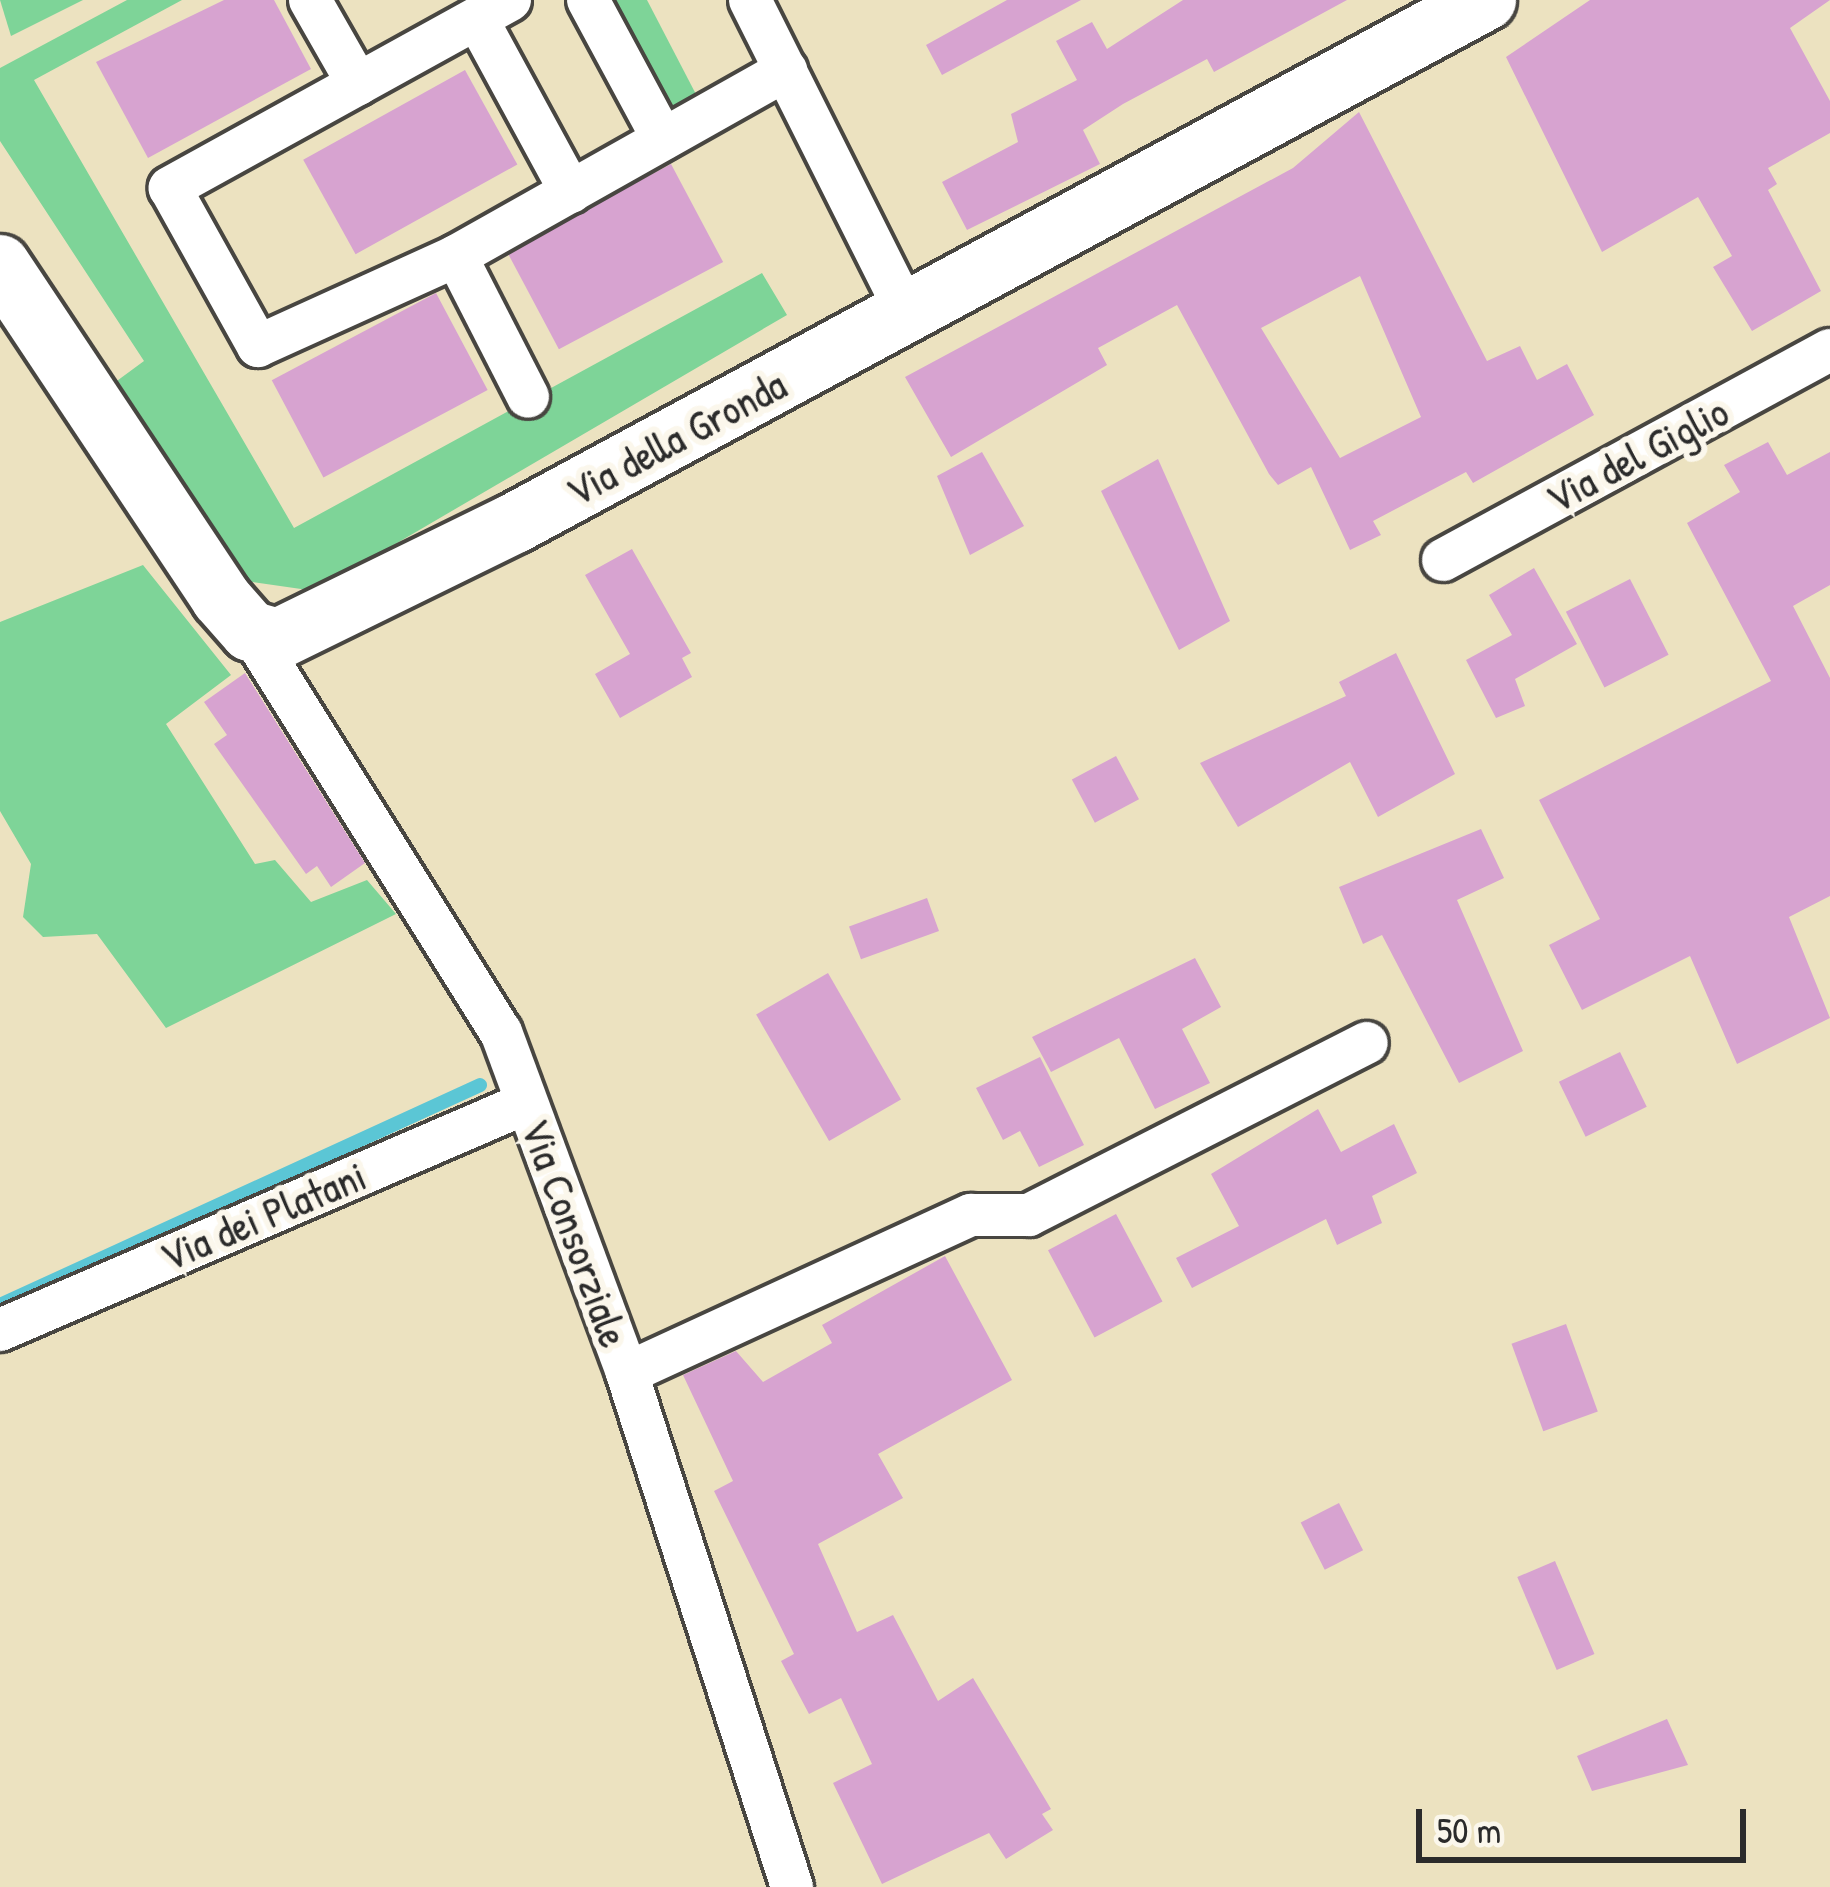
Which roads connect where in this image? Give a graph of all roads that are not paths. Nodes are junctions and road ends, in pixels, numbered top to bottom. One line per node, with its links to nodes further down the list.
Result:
1 (310, 0): 7 (street)
2 (588, 0): 8 (street)
3 (750, 0): 6 (street)
4 (1486, 0): 12 (street, Via della Gronda)
5 (493, 9): 7 (street); 9 (street)
6 (786, 70): 8 (street); 12 (street)
7 (358, 84): 10 (street)
8 (663, 139): 9 (street)
9 (571, 192): 10 (street)
10 (456, 256): 14 (street)
11 (0, 265): 16 (street)
12 (908, 314): 16 (street, Via della Gronda)
13 (1830, 350): 15 (street, Via del Giglio)
14 (528, 397)
15 (1443, 560)
16 (250, 631): 18 (street, Via Consorziale)
17 (1367, 1043): 20 (street)
18 (526, 1103): 19 (street, Via dei Platani); 20 (street, Via Consorziale)
19 (0, 1330)
20 (627, 1373): 21 (street, Via Consorziale)
21 (792, 1887)

